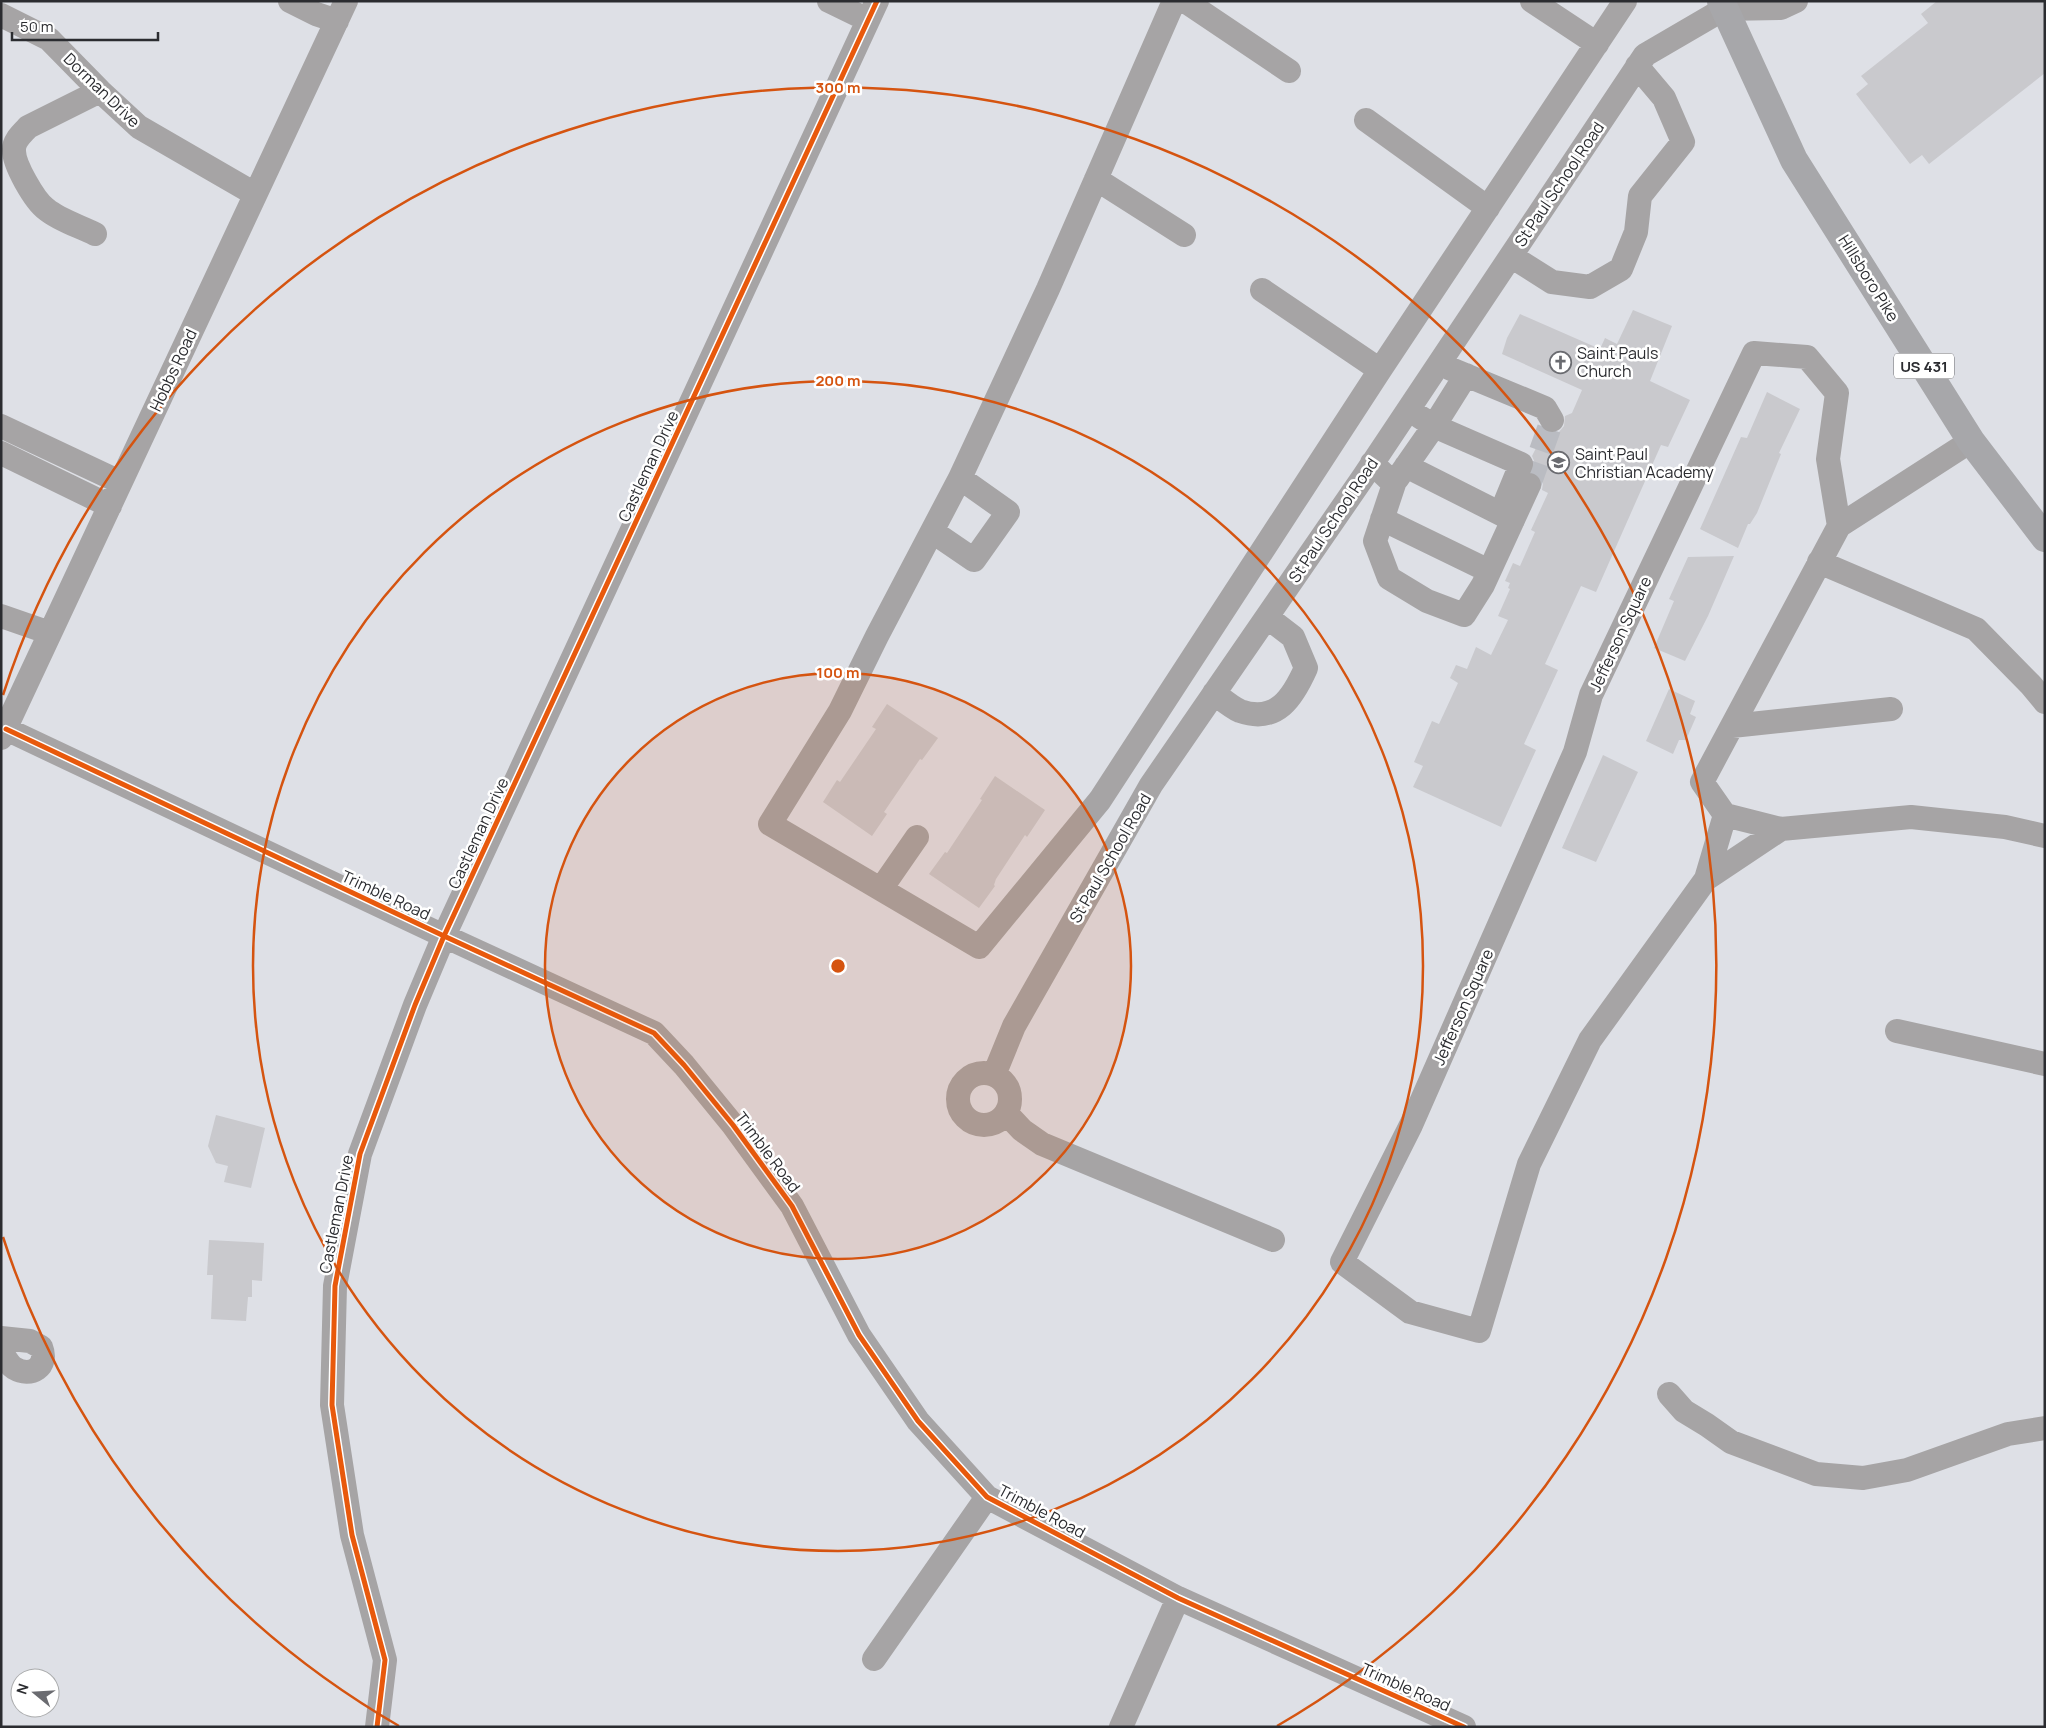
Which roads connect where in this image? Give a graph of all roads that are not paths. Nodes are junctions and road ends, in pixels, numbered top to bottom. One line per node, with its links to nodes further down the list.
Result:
1 (290, 1): 9 (street)
2 (830, 1): 10 (street)
3 (1174, 1): 17 (street)
4 (1185, 1): 14 (street)
5 (1532, 1): 12 (street)
6 (1625, 1): 12 (street)
7 (1796, 1): 8 (street)
8 (1726, 4): 13 (street, St Paul School Road); 31 (main road, Hillsboro Pike / US 431)
9 (342, 11): 18 (street, Hobbs Road)
10 (873, 11): 60 (street, Castleman Drive)
11 (1, 15): 15 (street, Dorman Drive)
12 (1597, 44): 19 (street)
13 (1637, 66): 22 (street, St Paul School Road); 22 (street)
14 (1289, 71)
15 (100, 91): 18 (street, Dorman Drive); 20 (street)
16 (1366, 120): 19 (street)
17 (1096, 179): 21 (street); 35 (street)
18 (255, 194): 36 (street, Hobbs Road)
19 (1488, 208): 25 (street)
20 (95, 234)
21 (1184, 235)
22 (1511, 256): 24 (street, St Paul School Road)
23 (1262, 290): 25 (street)
24 (1439, 364): 26 (street); 27 (street, St Paul School Road)
25 (1380, 370): 59 (street)
26 (1466, 375): 28 (street); 30 (street)
27 (1408, 410): 30 (street); 33 (street, St Paul School Road)
28 (1552, 420)
29 (1, 426): 36 (street)
30 (1434, 426): 34 (street); 39 (street)
31 (1971, 441): 41 (street); 43 (main road, Hillsboro Pike / US 431)
32 (1, 453): 38 (street)
33 (1372, 464): 34 (street); 47 (street, St Paul School Road)
34 (1400, 475): 39 (street); 40 (street)
35 (960, 478): 42 (street); 42 (street)
36 (120, 482): 38 (street, Hobbs Road)
37 (1529, 485): 39 (street)
38 (110, 506): 48 (street, Hobbs Road)
39 (1506, 517): 45 (street)
40 (1382, 519): 45 (street); 45 (street)
41 (1839, 526): 44 (street); 58 (street, Jefferson Square)
42 (933, 532): 59 (street)
43 (2045, 538)
44 (1819, 562): 50 (street); 52 (street)
45 (1489, 571)
46 (1, 616): 48 (street)
47 (1267, 617): 49 (street, St Paul School Road); 49 (street)
48 (50, 634): 53 (street, Hobbs Road)
49 (1214, 693): 63 (street, St Paul School Road)
50 (2045, 702)
51 (1891, 709): 52 (street)
52 (1732, 726): 54 (street)
53 (3, 734): 60 (street, Trimble Road)
54 (1725, 815): 55 (street, Jefferson Square); 58 (street, Jefferson Square)
55 (1781, 829): 56 (street, Jefferson Square); 58 (street, Jefferson Square)
56 (2045, 836)
57 (917, 837): 59 (street)
58 (1706, 879)
59 (881, 889)
60 (444, 936): 70 (street, Trimble Road); 73 (street, Castleman Drive)
61 (1897, 1031): 62 (street)
62 (2045, 1064)
63 (994, 1075): 64 (street); 64 (street)
64 (1006, 1113): 65 (street)
65 (1273, 1240)
66 (1, 1338): 67 (street)
67 (1, 1352)
68 (1669, 1394): 69 (street)
69 (2045, 1428)
70 (988, 1497): 71 (street, Trimble Road); 72 (street)
71 (1178, 1598): 74 (street); 75 (street, Trimble Road)
72 (874, 1659)
73 (378, 1727)
74 (1121, 1727)
75 (1464, 1727)

